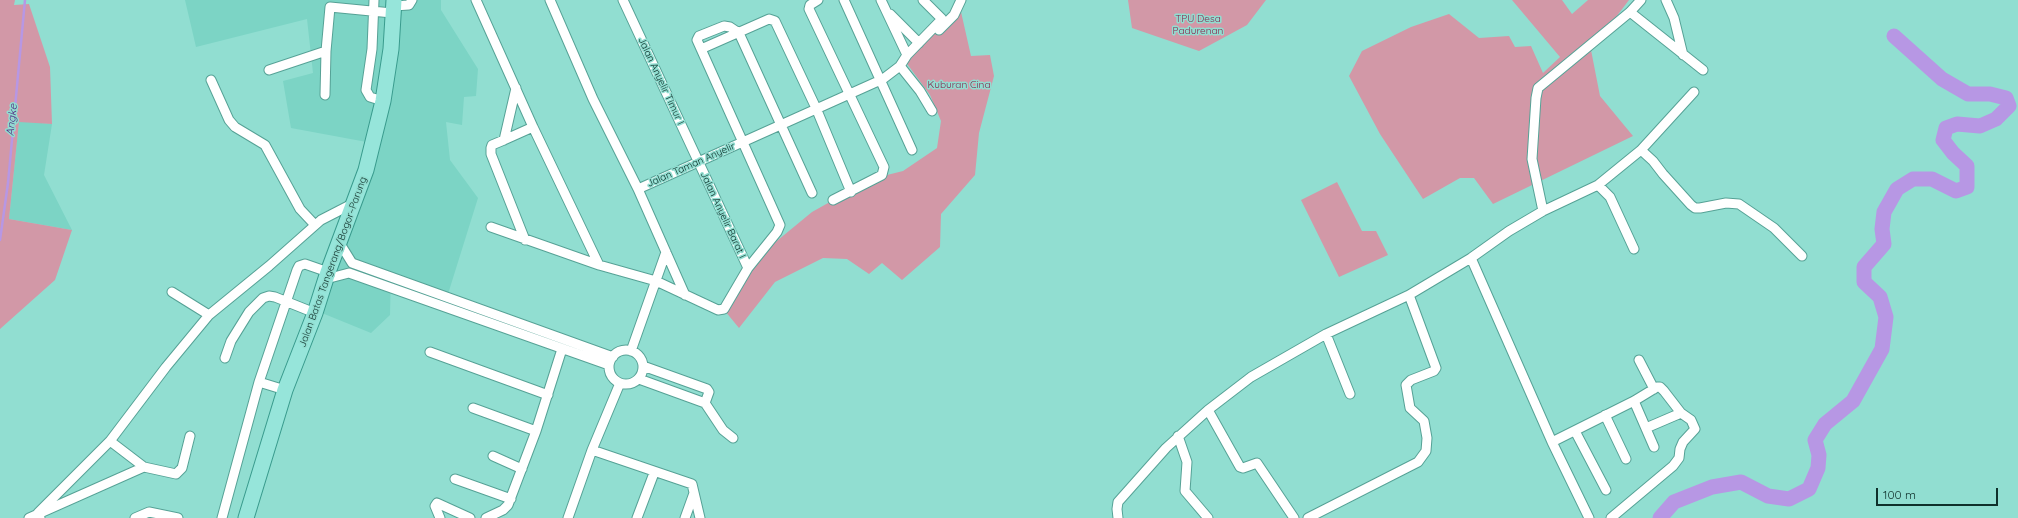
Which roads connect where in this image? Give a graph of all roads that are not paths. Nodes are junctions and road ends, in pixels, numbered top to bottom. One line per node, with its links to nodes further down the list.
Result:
1 (374, 0): 15 (street)
2 (412, 0): 13 (street)
3 (476, 0): 27 (street)
4 (550, 0): 42 (street)
5 (624, 0): 40 (street, Jalan Anyelir Timur I)
6 (818, 0): 29 (street)
7 (844, 0): 26 (street)
8 (881, 0): 14 (street)
9 (923, 0): 18 (street)
10 (1641, 0): 16 (street)
11 (1666, 0): 21 (street)
12 (958, 1): 22 (street)
13 (393, 6): 15 (street); 31 (main road, Jalan Batas Tangerang/Bogor–Parung)
14 (886, 10): 18 (street); 22 (street)
15 (374, 11): 20 (street); 31 (street)
16 (1630, 12): 21 (street); 47 (street)
17 (739, 33): 19 (street); 19 (street); 32 (street); 34 (street)
18 (919, 42): 22 (street)
19 (701, 49): 37 (street)
20 (326, 51): 23 (street); 30 (street)
21 (1682, 55): 24 (street)
22 (903, 61): 26 (street, Jalan Taman Anyelir); 33 (street)
23 (269, 70)
24 (1704, 70)
25 (211, 80): 48 (street)
26 (881, 80): 29 (street, Jalan Taman Anyelir); 38 (street)
27 (516, 88): 35 (street); 36 (street)
28 (1694, 92): 39 (street)
29 (849, 94): 32 (street, Jalan Taman Anyelir); 43 (street)
30 (325, 95)
31 (383, 101): 46 (main road, Jalan Batas Tangerang/Bogor–Parung)
32 (816, 108): 34 (street, Jalan Taman Anyelir); 43 (street)
33 (932, 111)
34 (780, 126): 37 (street, Jalan Taman Anyelir); 44 (street)
35 (533, 127): 36 (street); 57 (street)
36 (504, 140): 50 (street)
37 (744, 141): 40 (street, Jalan Taman Anyelir); 58 (street)
38 (912, 150)
39 (1641, 150): 41 (street); 54 (street)
40 (699, 163): 42 (street, Jalan Taman Anyelir); 58 (street, Jalan Anyelir Barat I)
41 (1598, 185): 47 (street); 52 (street)
42 (638, 189): 53 (street)
43 (851, 192): 45 (street)
44 (812, 193)
45 (833, 200)
46 (354, 203): 48 (street); 51 (main road, Jalan Batas Tangerang/Bogor–Parung)
47 (1543, 211): 55 (street)
48 (314, 225): 67 (street)
49 (491, 228): 50 (street)
50 (525, 240): 57 (street)
51 (339, 242): 56 (street); 60 (main road, Jalan Batas Tangerang/Bogor–Parung)
52 (1634, 249)
53 (666, 252): 61 (street); 63 (street)
54 (1802, 256)
55 (1471, 258): 64 (street); 96 (street)
56 (352, 263): 59 (street); 74 (street)
57 (599, 265): 61 (street)
58 (748, 268): 63 (street)
59 (349, 273): 60 (street); 69 (street)
60 (327, 275): 65 (street); 66 (main road, Jalan Batas Tangerang/Bogor–Parung)
61 (656, 282): 63 (street); 70 (street)
62 (172, 292): 67 (street)
63 (685, 295)
64 (1409, 295): 68 (street); 124 (street)
65 (286, 302): 66 (street); 72 (street); 77 (street)
66 (315, 313): 80 (main road, Jalan Batas Tangerang/Bogor–Parung)
67 (209, 315): 95 (street)
68 (1326, 334): 82 (street); 86 (street)
69 (562, 349): 74 (street); 81 (street)
70 (631, 351): 74 (street); 75 (street)
71 (430, 352): 81 (street)
72 (226, 358)
73 (1639, 360): 79 (street)
74 (611, 361): 78 (street)
75 (643, 366): 76 (street); 84 (street)
76 (639, 379): 78 (street); 84 (street)
77 (260, 382): 80 (street); 112 (street)
78 (620, 383): 98 (street)
79 (1654, 389): 83 (street); 87 (street)
80 (285, 390): 113 (main road, Jalan Batas Tangerang/Bogor–Parung)
81 (548, 394): 90 (street)
82 (1350, 394)
83 (1634, 401): 88 (street); 89 (street)
84 (705, 403): 94 (street)
85 (473, 408): 90 (street)
86 (1208, 410): 93 (street); 123 (street)
87 (1682, 413): 89 (street); 126 (street)
88 (1605, 415): 91 (street); 100 (street)
89 (1646, 428): 97 (street)
90 (536, 431): 102 (street)
91 (1576, 431): 96 (street); 105 (street)
92 (190, 436): 101 (street)
93 (1178, 436): 121 (street); 122 (street)
94 (733, 438)
95 (110, 441): 101 (street); 108 (street)
96 (1552, 442): 125 (street)
97 (1654, 447)
98 (592, 450): 103 (street); 117 (street)
99 (493, 456): 102 (street)
100 (1626, 459)
101 (144, 467): 108 (street)
102 (522, 469): 107 (street)
103 (654, 473): 106 (street); 118 (street)
104 (455, 479): 107 (street)
105 (1606, 490)
106 (695, 492): 119 (street); 120 (street)
107 (511, 499): 116 (street)
108 (39, 515): 109 (street)
109 (29, 518)
110 (135, 518): 111 (street)
111 (178, 518)
112 (222, 518)
113 (246, 518)
114 (440, 518): 115 (street)
115 (470, 518)
116 (486, 518)
117 (568, 518)
118 (637, 518)
119 (685, 518)
120 (700, 518)
121 (1118, 518)
122 (1208, 518)
123 (1294, 518)
124 (1308, 518)
125 (1589, 518)
126 (1611, 518)

